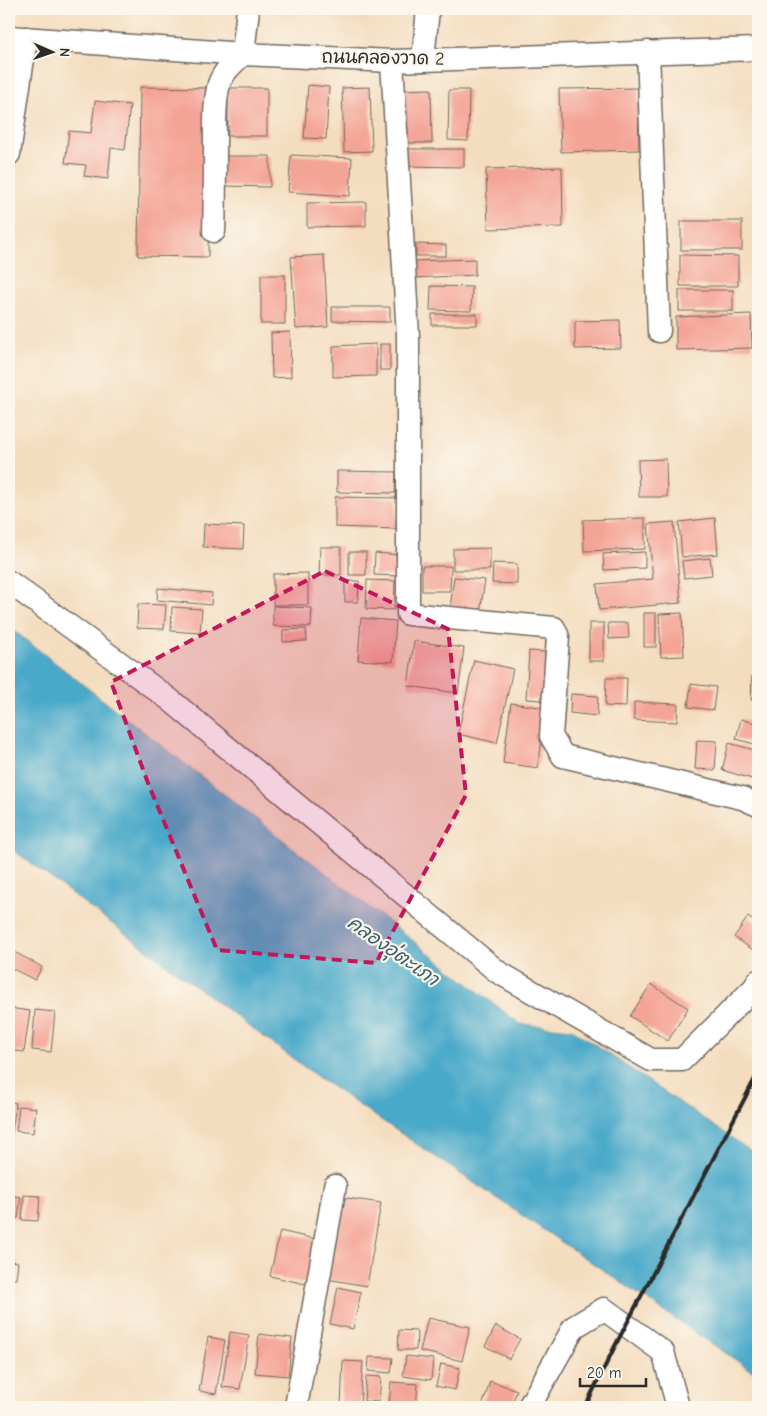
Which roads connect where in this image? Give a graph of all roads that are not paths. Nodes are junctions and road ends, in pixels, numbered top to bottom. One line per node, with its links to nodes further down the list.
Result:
1 (248, 9): 6 (street)
2 (428, 9): 7 (street)
3 (17, 38): 6 (street, ถนนคลองวาด 2); 9 (street)
4 (758, 49): 5 (street, ถนนคลองวาด 2)
5 (648, 52): 7 (street, ถนนคลองวาด 2); 11 (street)
6 (243, 54): 8 (street, ถนนคลองวาด 2); 10 (street)
7 (423, 60): 8 (street, ถนนคลองวาด 2)
8 (392, 61): 13 (street)
9 (9, 154)
10 (214, 231)
11 (658, 332)
12 (9, 582): 14 (street)
13 (758, 805)
14 (758, 981)
15 (334, 1186): 16 (street)
16 (296, 1407)
17 (529, 1407): 18 (street)
18 (678, 1407)

